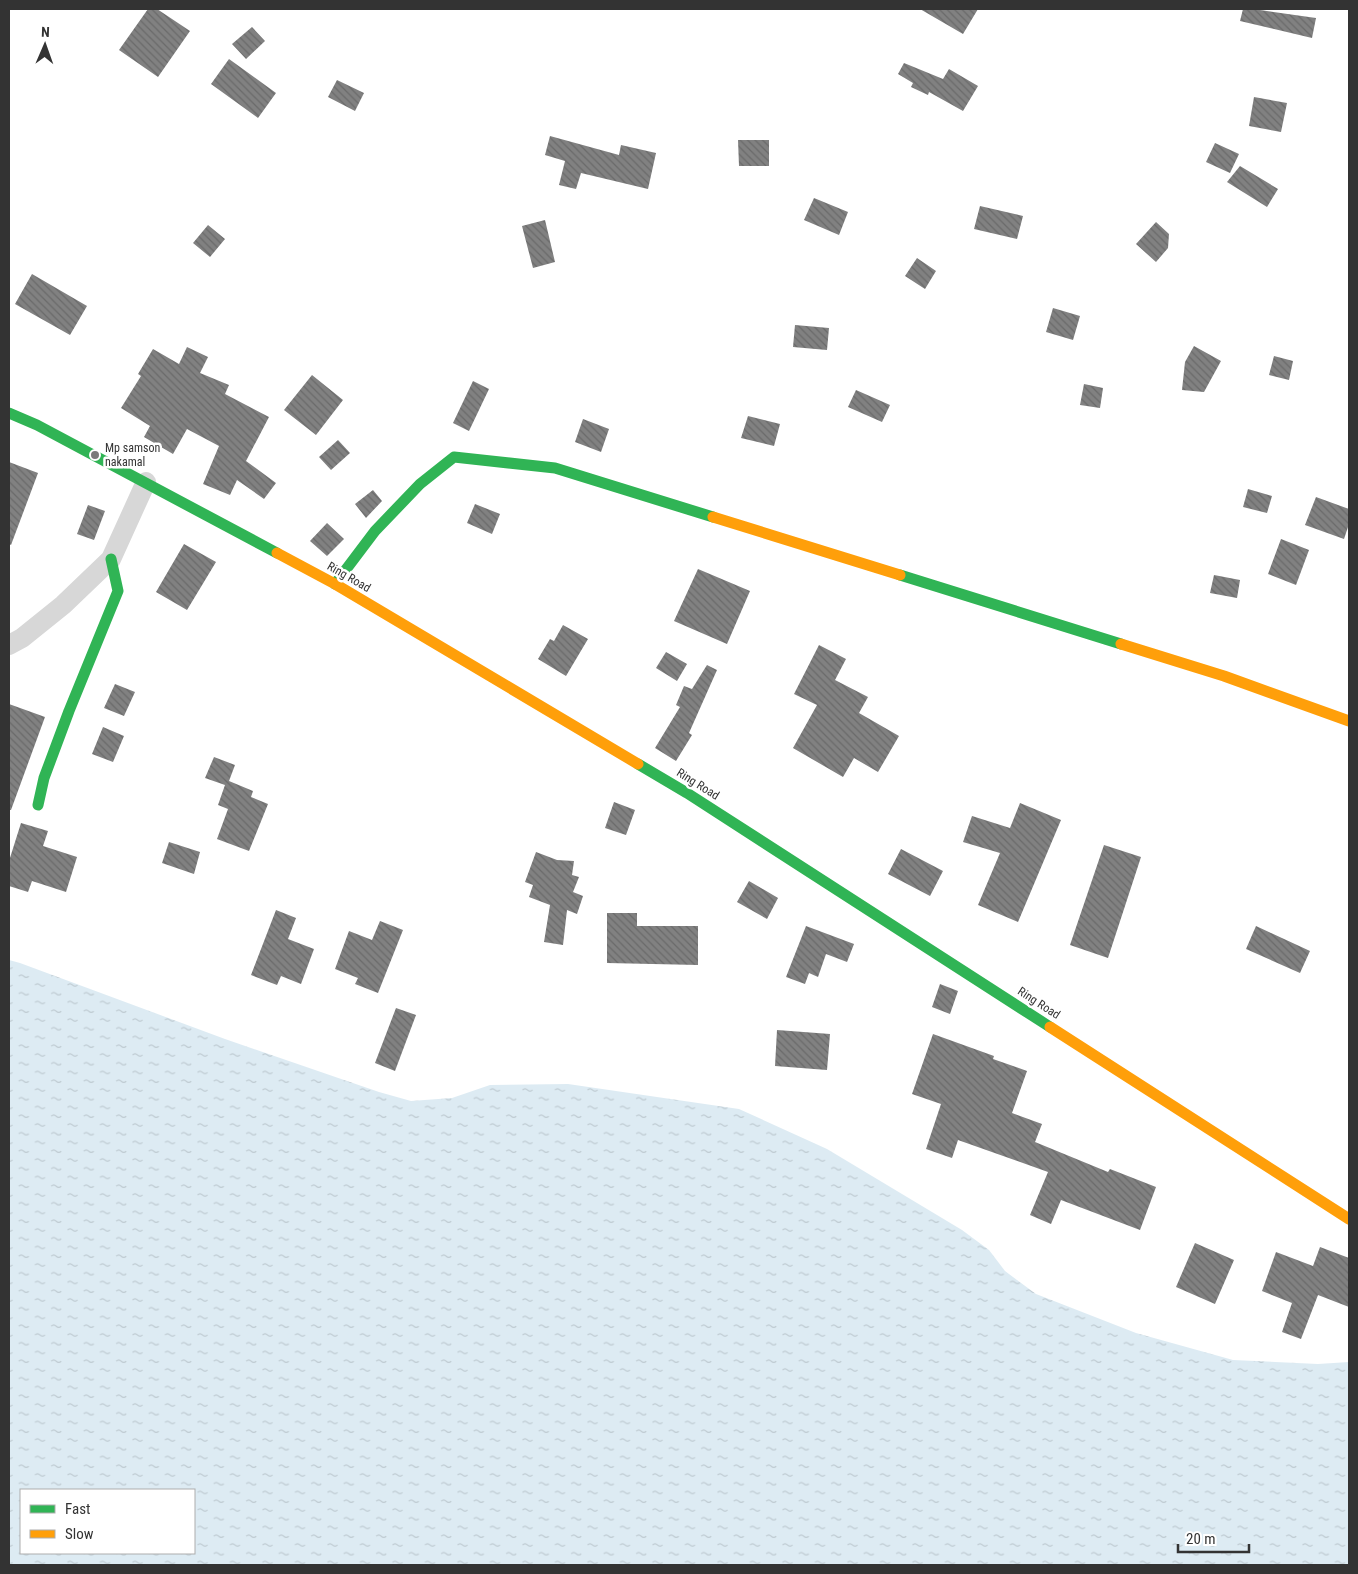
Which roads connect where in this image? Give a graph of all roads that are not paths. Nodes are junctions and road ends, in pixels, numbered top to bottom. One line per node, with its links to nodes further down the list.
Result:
1 (9, 413): 2 (main road, Ring Road)
2 (146, 482): 3 (street); 4 (main road, Ring Road)
3 (111, 559): 5 (street); 7 (main road)
4 (335, 584): 6 (main road); 8 (main road, Ring Road)
5 (9, 645)
6 (1349, 721)
7 (38, 805)
8 (1349, 1219)

